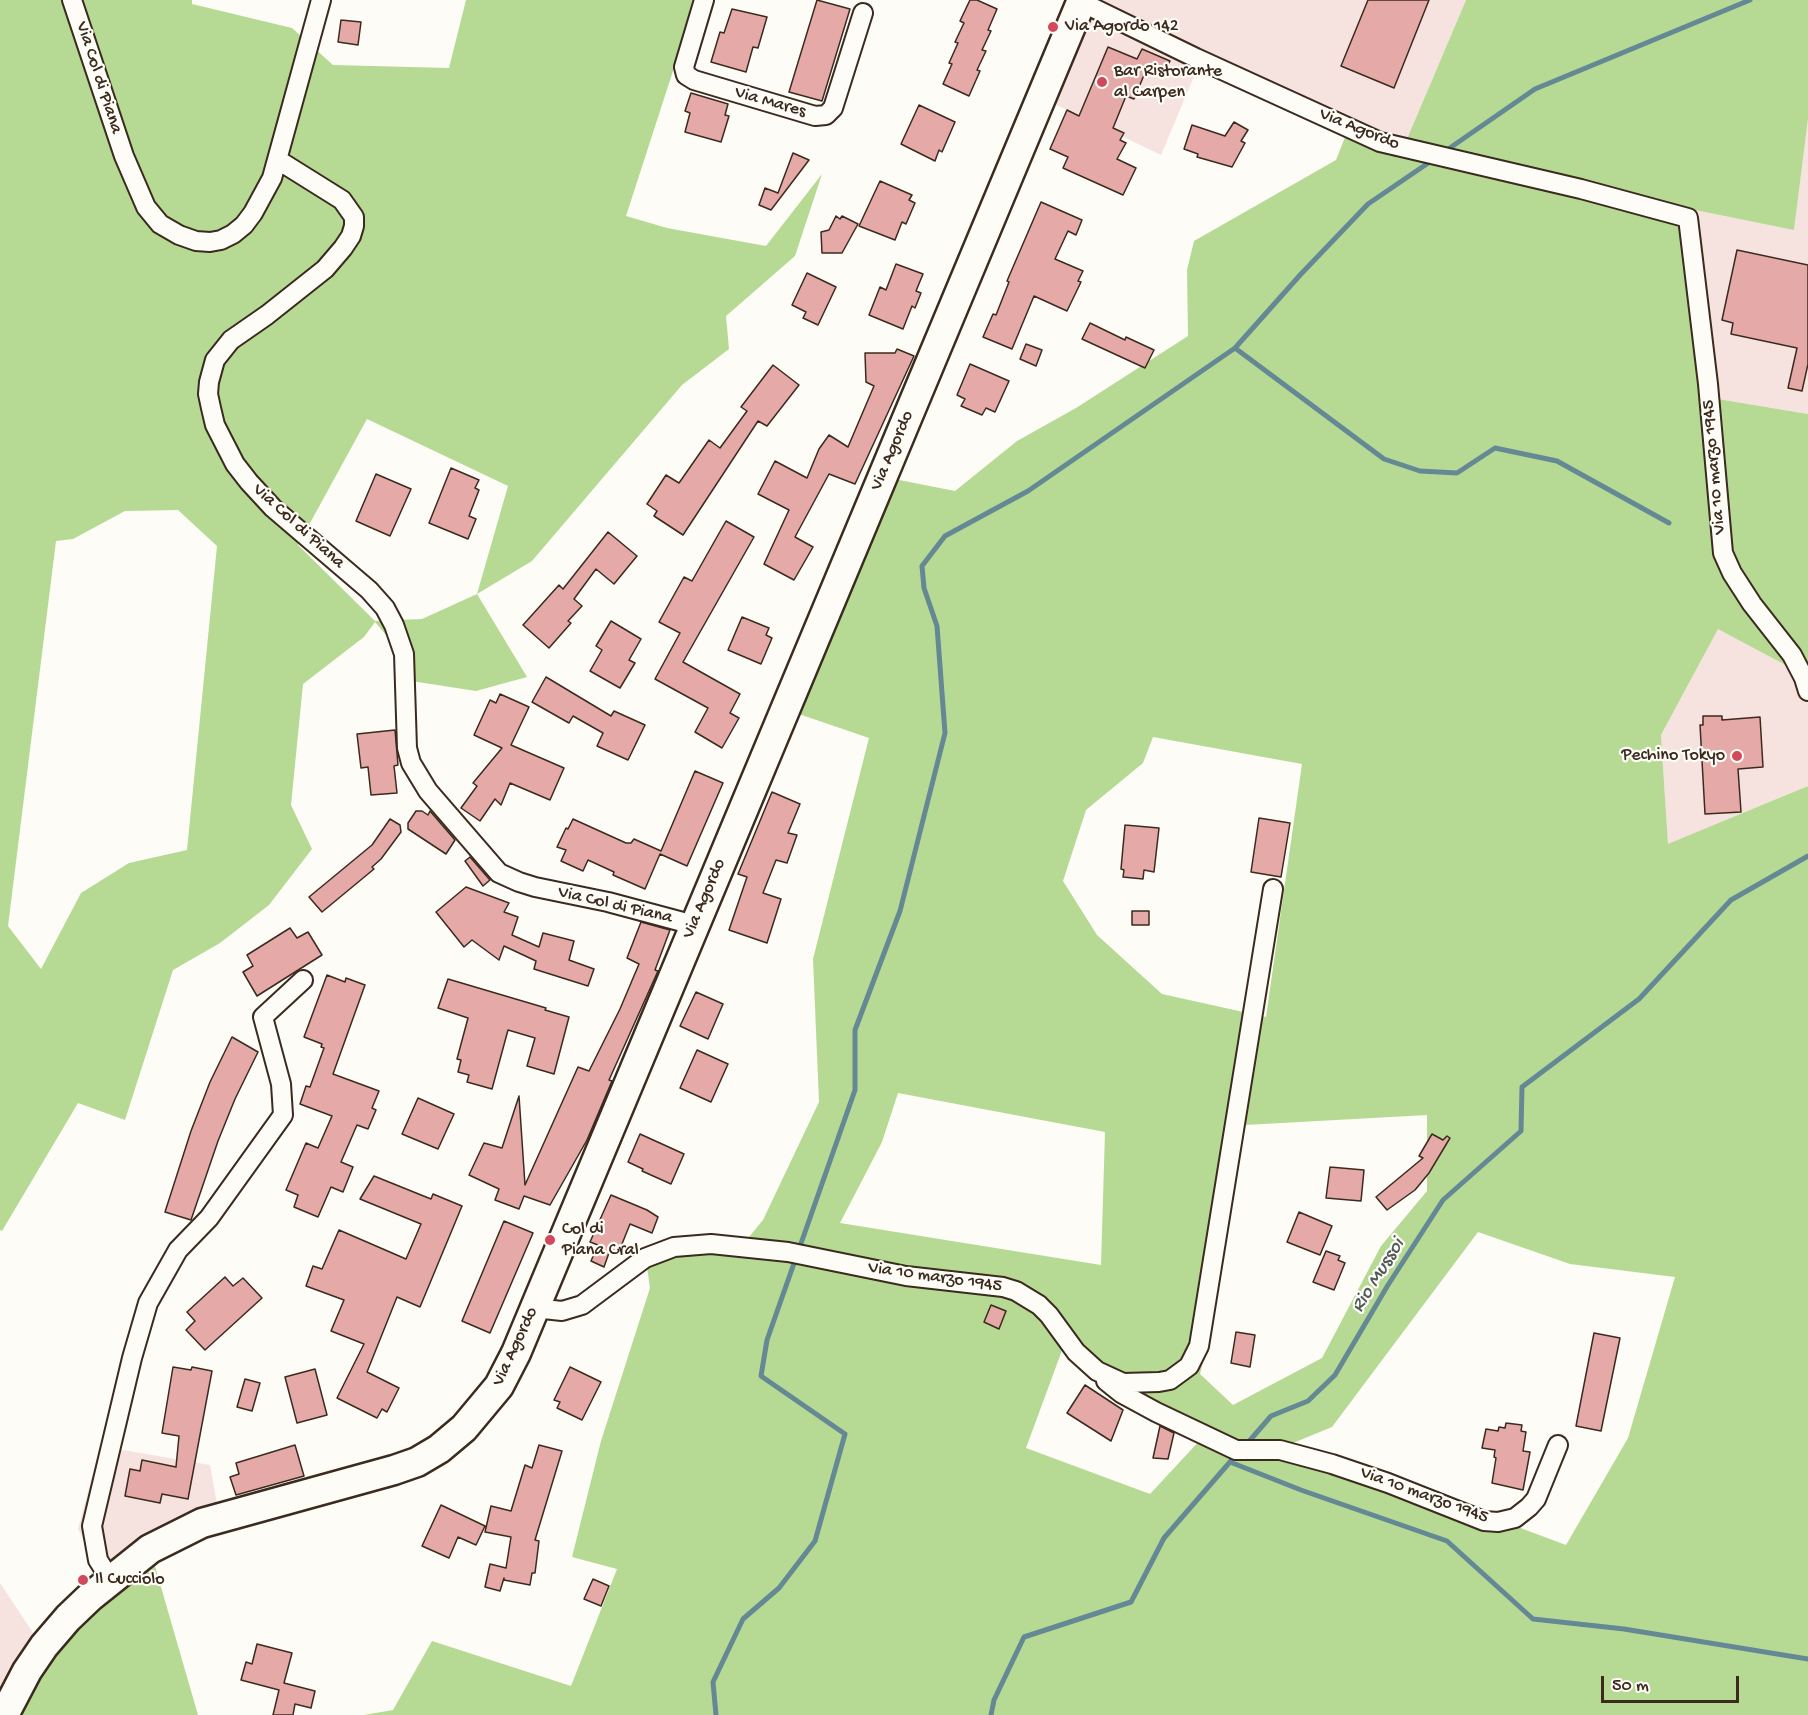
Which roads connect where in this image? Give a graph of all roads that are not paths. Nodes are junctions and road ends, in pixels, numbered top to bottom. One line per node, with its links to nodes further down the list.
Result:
1 (72, 0): 6 (street, Via Col di Piana)
2 (321, 0): 6 (street)
3 (704, 0): 5 (street, Via Mares)
4 (1081, 1): 7 (street, Via Agordo); 10 (main road, Via Agordo)
5 (863, 13)
6 (278, 160): 10 (street, Via Col di Piana)
7 (1688, 218): 8 (street, Via 10 marzo 1945)
8 (1808, 691)
9 (1273, 889): 13 (street, Via 10 marzo 1945)
10 (694, 925): 12 (main road, Via Agordo)
11 (303, 980): 15 (street)
12 (534, 1308): 13 (street, Via 10 marzo 1945); 15 (main road, Via Agordo)
13 (1097, 1371): 14 (street, Via 10 marzo 1945)
14 (1558, 1445)
15 (110, 1579): 16 (main road, Via Agordo)
16 (7, 1708)

